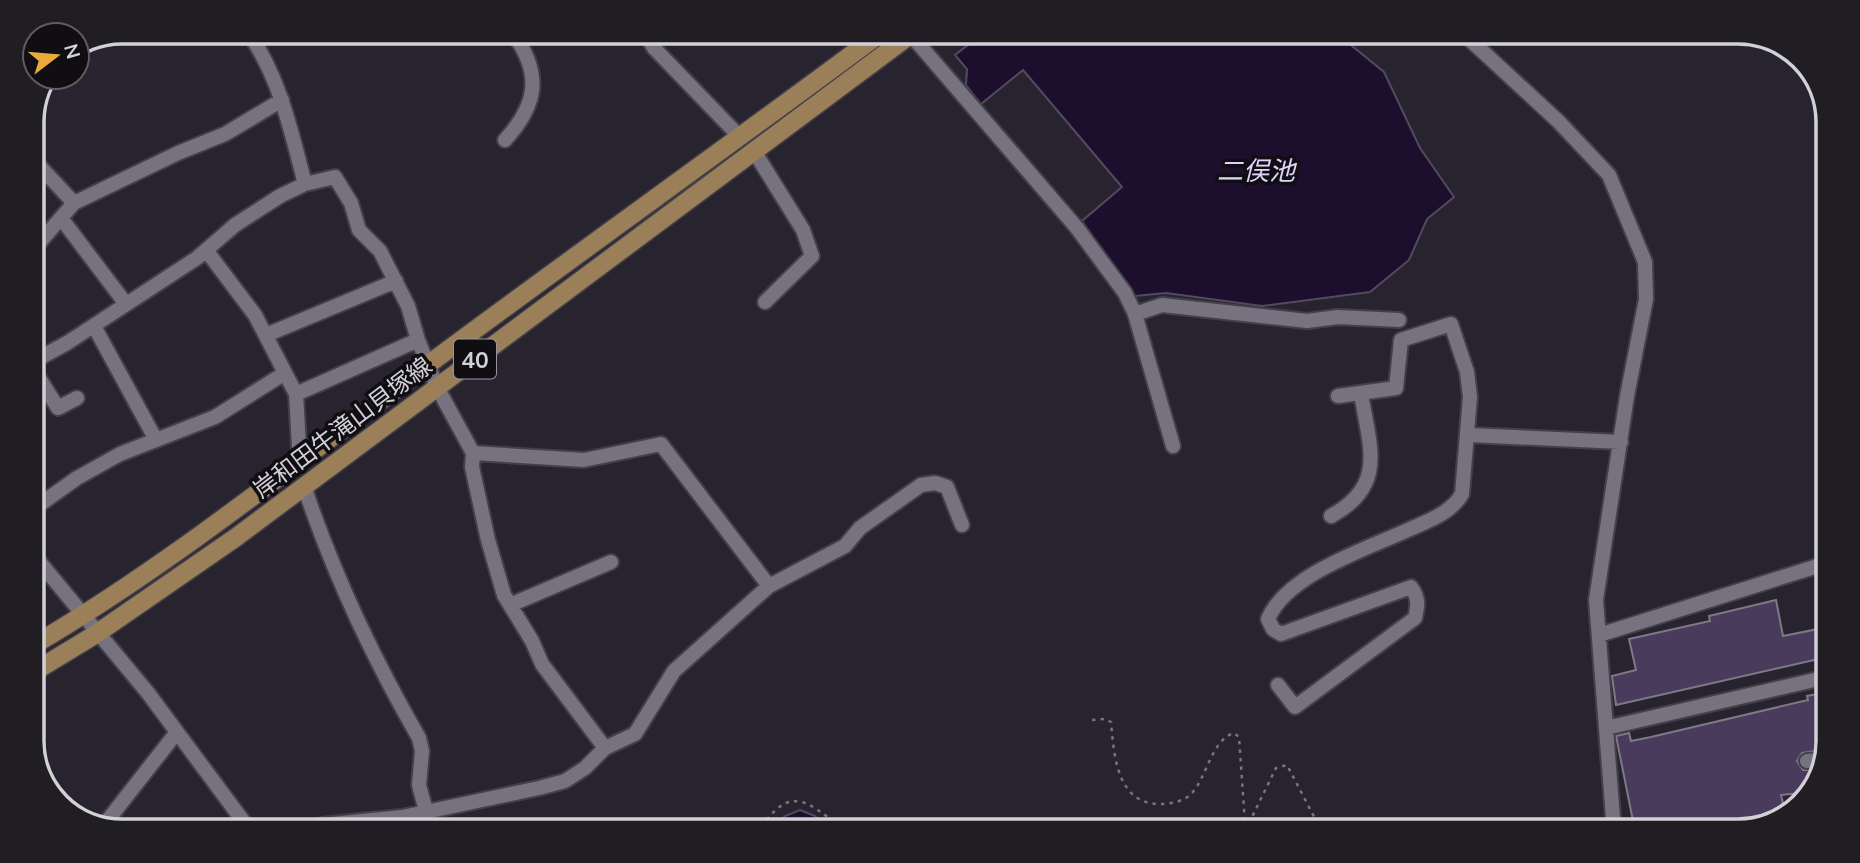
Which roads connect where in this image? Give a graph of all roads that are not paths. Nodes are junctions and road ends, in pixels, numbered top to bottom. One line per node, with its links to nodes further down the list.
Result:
1 (256, 44): 8 (street)
2 (519, 44): 10 (street)
3 (652, 44): 9 (street)
4 (866, 44): 9 (main road, 岸和田牛滝山貝塚線 / 40)
5 (898, 44): 11 (main road, 岸和田牛滝山貝塚線 / 40)
6 (918, 44): 21 (street)
7 (1475, 44): 37 (street)
8 (282, 100): 13 (street); 14 (street)
9 (740, 138): 27 (main road, 岸和田牛滝山貝塚線 / 40)
10 (505, 140)
11 (754, 151): 19 (street); 30 (main road, 岸和田牛滝山貝塚線 / 40)
12 (44, 171): 14 (street)
13 (305, 184): 17 (street); 18 (street)
14 (74, 203): 15 (street)
15 (61, 218): 16 (street); 20 (street)
16 (44, 237)
17 (206, 250): 20 (street); 24 (street)
18 (396, 281): 24 (street); 25 (street)
19 (765, 302)
20 (126, 304): 23 (street)
21 (1135, 314): 22 (street); 38 (street)
22 (1399, 320)
23 (94, 326): 26 (street); 36 (street)
24 (266, 335): 28 (street)
25 (418, 340): 27 (street); 32 (street)
26 (44, 357)
27 (427, 365): 30 (street); 40 (main road, 岸和田牛滝山貝塚線 / 40)
28 (285, 373): 32 (street); 36 (street)
29 (44, 385): 34 (street)
30 (437, 387): 39 (street); 41 (main road, 岸和田牛滝山貝塚線 / 40)
31 (1361, 393): 33 (street); 35 (street); 43 (street)
32 (296, 394): 40 (street)
33 (1338, 396)
34 (77, 398)
35 (1469, 435): 37 (street); 56 (street)
36 (156, 440): 42 (street)
37 (1620, 442): 52 (street)
38 (1173, 446)
39 (473, 453): 48 (street); 49 (street)
40 (305, 458): 50 (main road, 岸和田牛滝山貝塚線 / 40)
41 (304, 486): 51 (main road, 岸和田牛滝山貝塚線 / 40); 60 (street)
42 (44, 501)
43 (1331, 516)
44 (962, 525): 48 (street)
45 (611, 562): 49 (street)
46 (1816, 567): 52 (street)
47 (44, 569): 50 (street)
48 (769, 586): 59 (street)
49 (510, 606): 59 (street)
50 (81, 617): 51 (street); 53 (main road, 岸和田牛滝山貝塚線 / 40)
51 (96, 634): 54 (main road, 岸和田牛滝山貝塚線 / 40); 58 (street)
52 (1598, 635): 57 (street)
53 (44, 639)
54 (44, 666)
55 (1816, 679): 57 (street)
56 (1278, 685)
57 (1606, 728): 64 (street)
58 (177, 732): 61 (street); 62 (street)
59 (605, 748): 60 (street)
60 (426, 811): 63 (street)
61 (109, 818)
62 (242, 819)
63 (367, 819)
64 (1613, 819)

